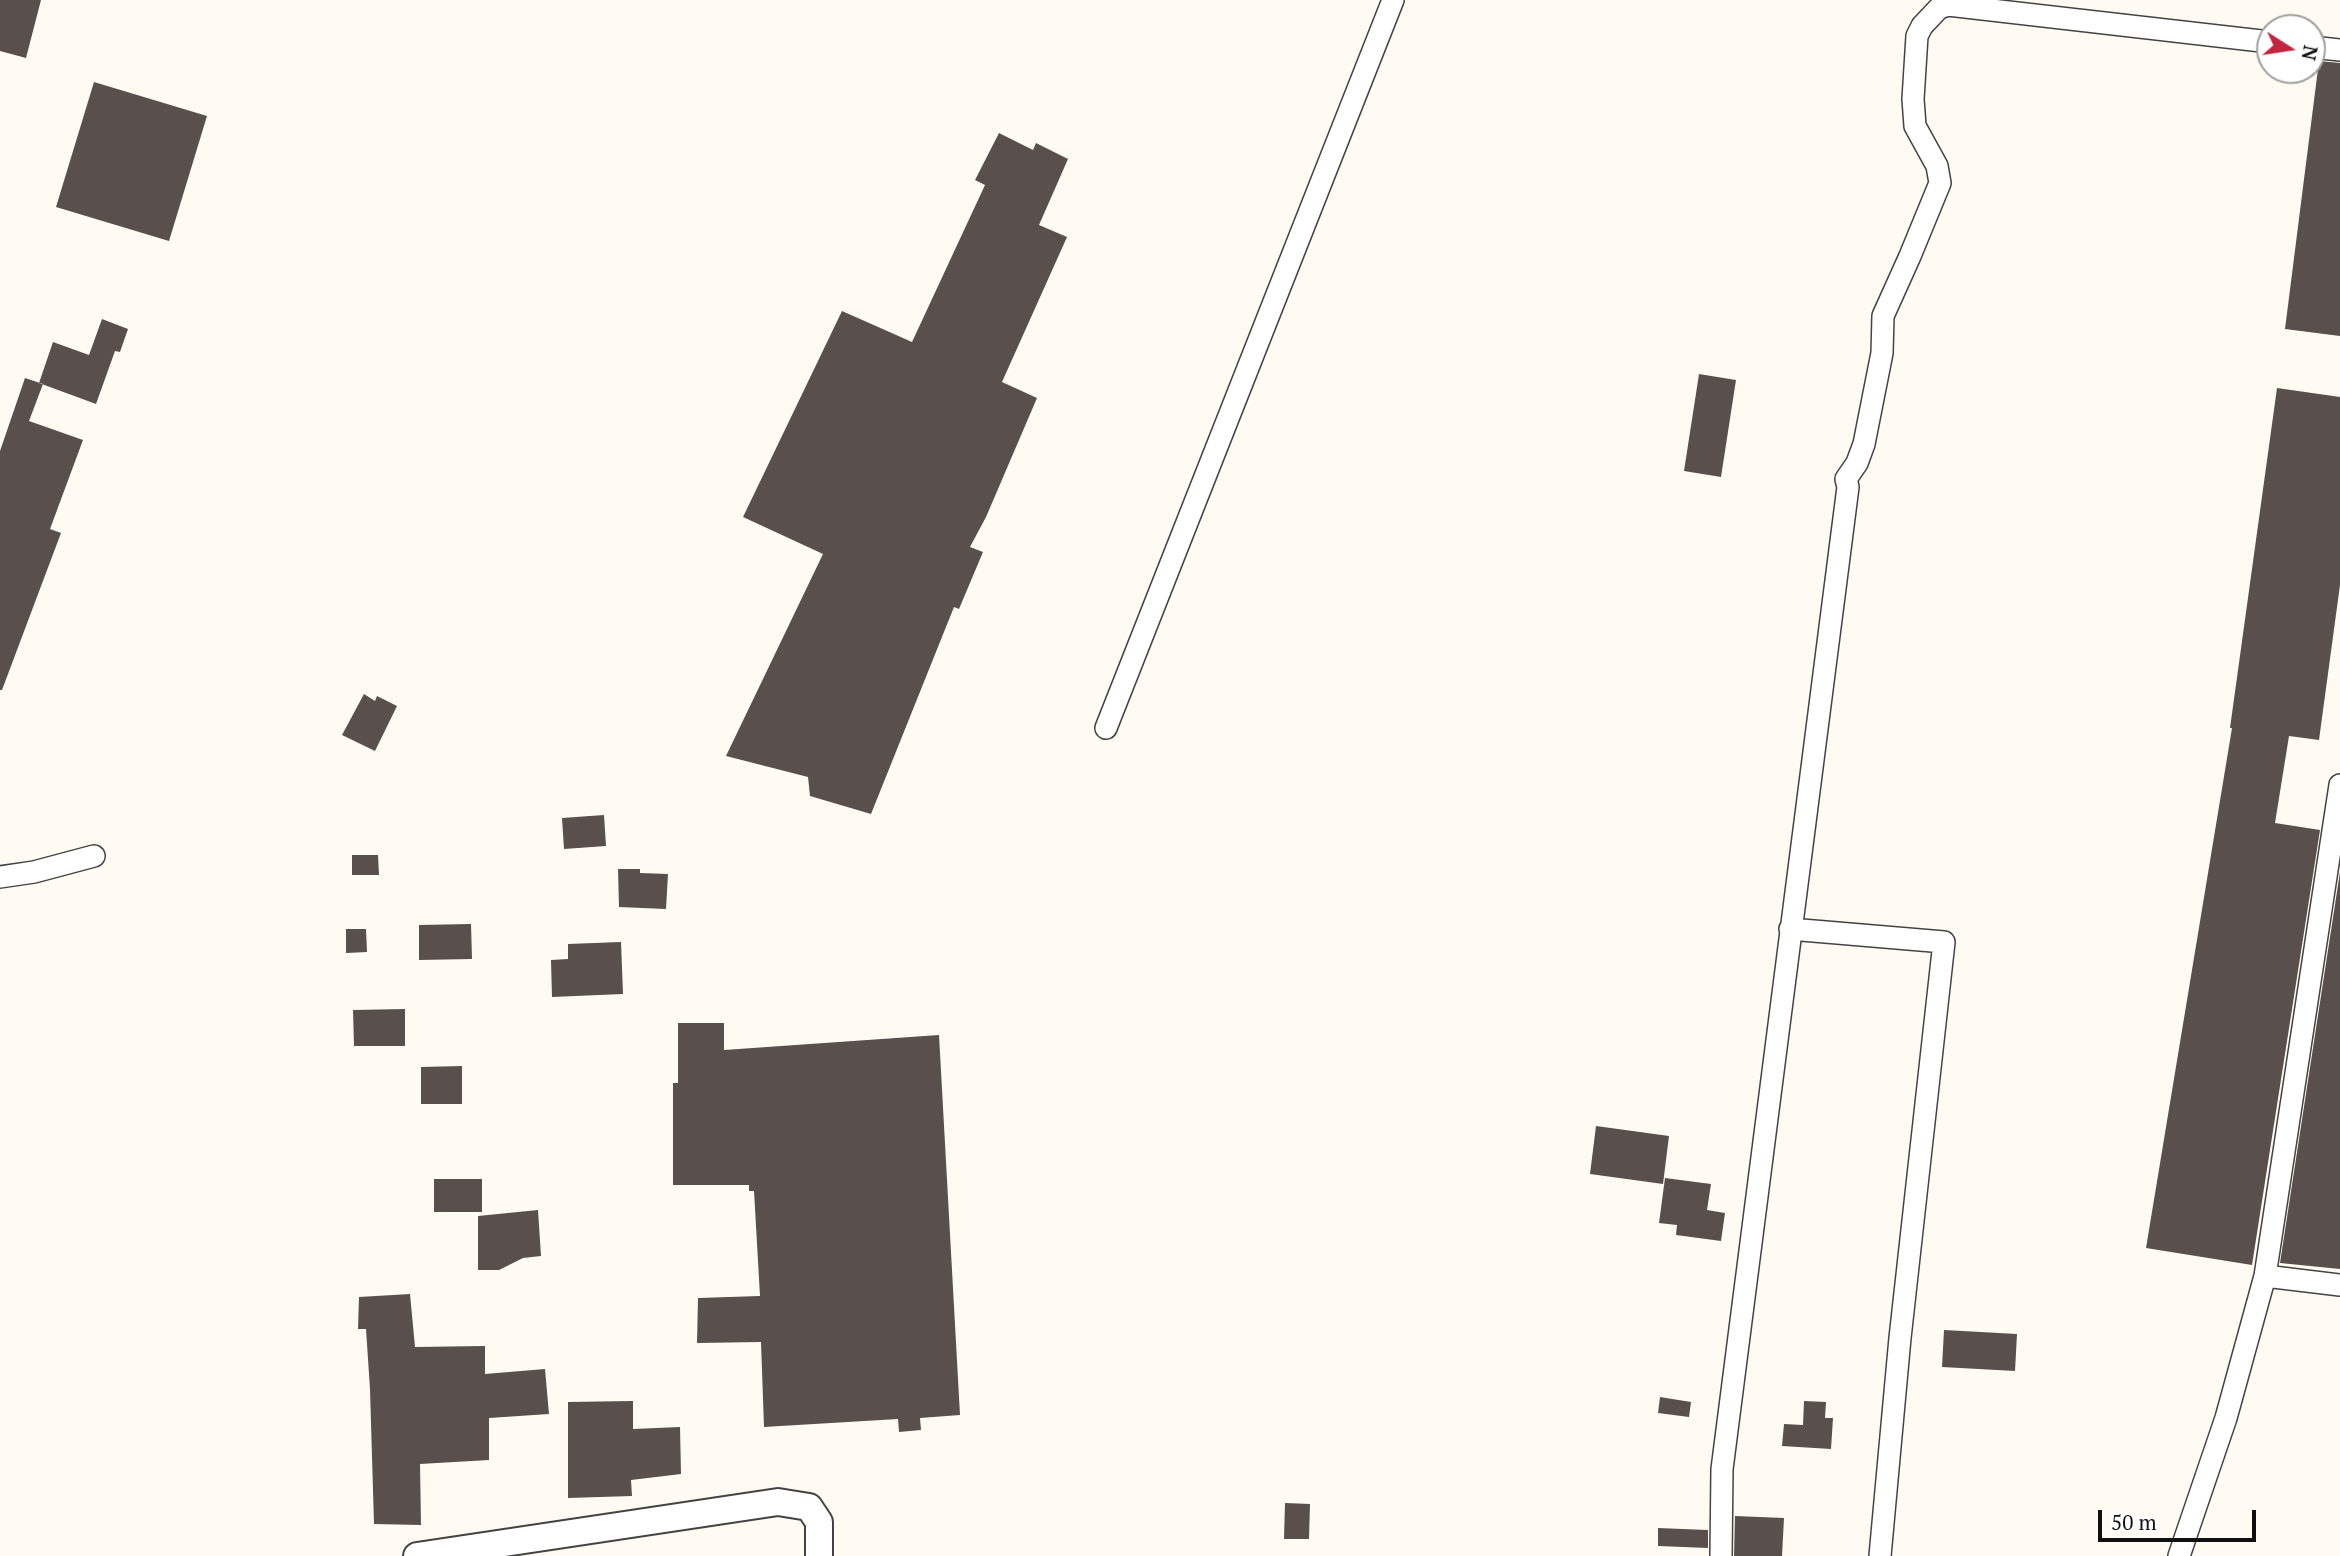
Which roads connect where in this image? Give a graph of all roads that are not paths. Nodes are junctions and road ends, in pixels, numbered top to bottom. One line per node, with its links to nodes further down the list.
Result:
1 (1393, 0): 3 (street)
2 (2256, 40): 8 (street)
3 (1106, 728)
4 (2340, 785): 5 (street)
5 (2330, 823): 9 (street)
6 (94, 856): 7 (street)
7 (0, 877)
8 (1790, 929): 13 (street); 14 (street)
9 (2265, 1276): 10 (street); 15 (street)
10 (2340, 1285)
11 (418, 1556): 12 (street)
12 (819, 1556)
13 (1721, 1556)
14 (1880, 1556)
15 (2179, 1556)

